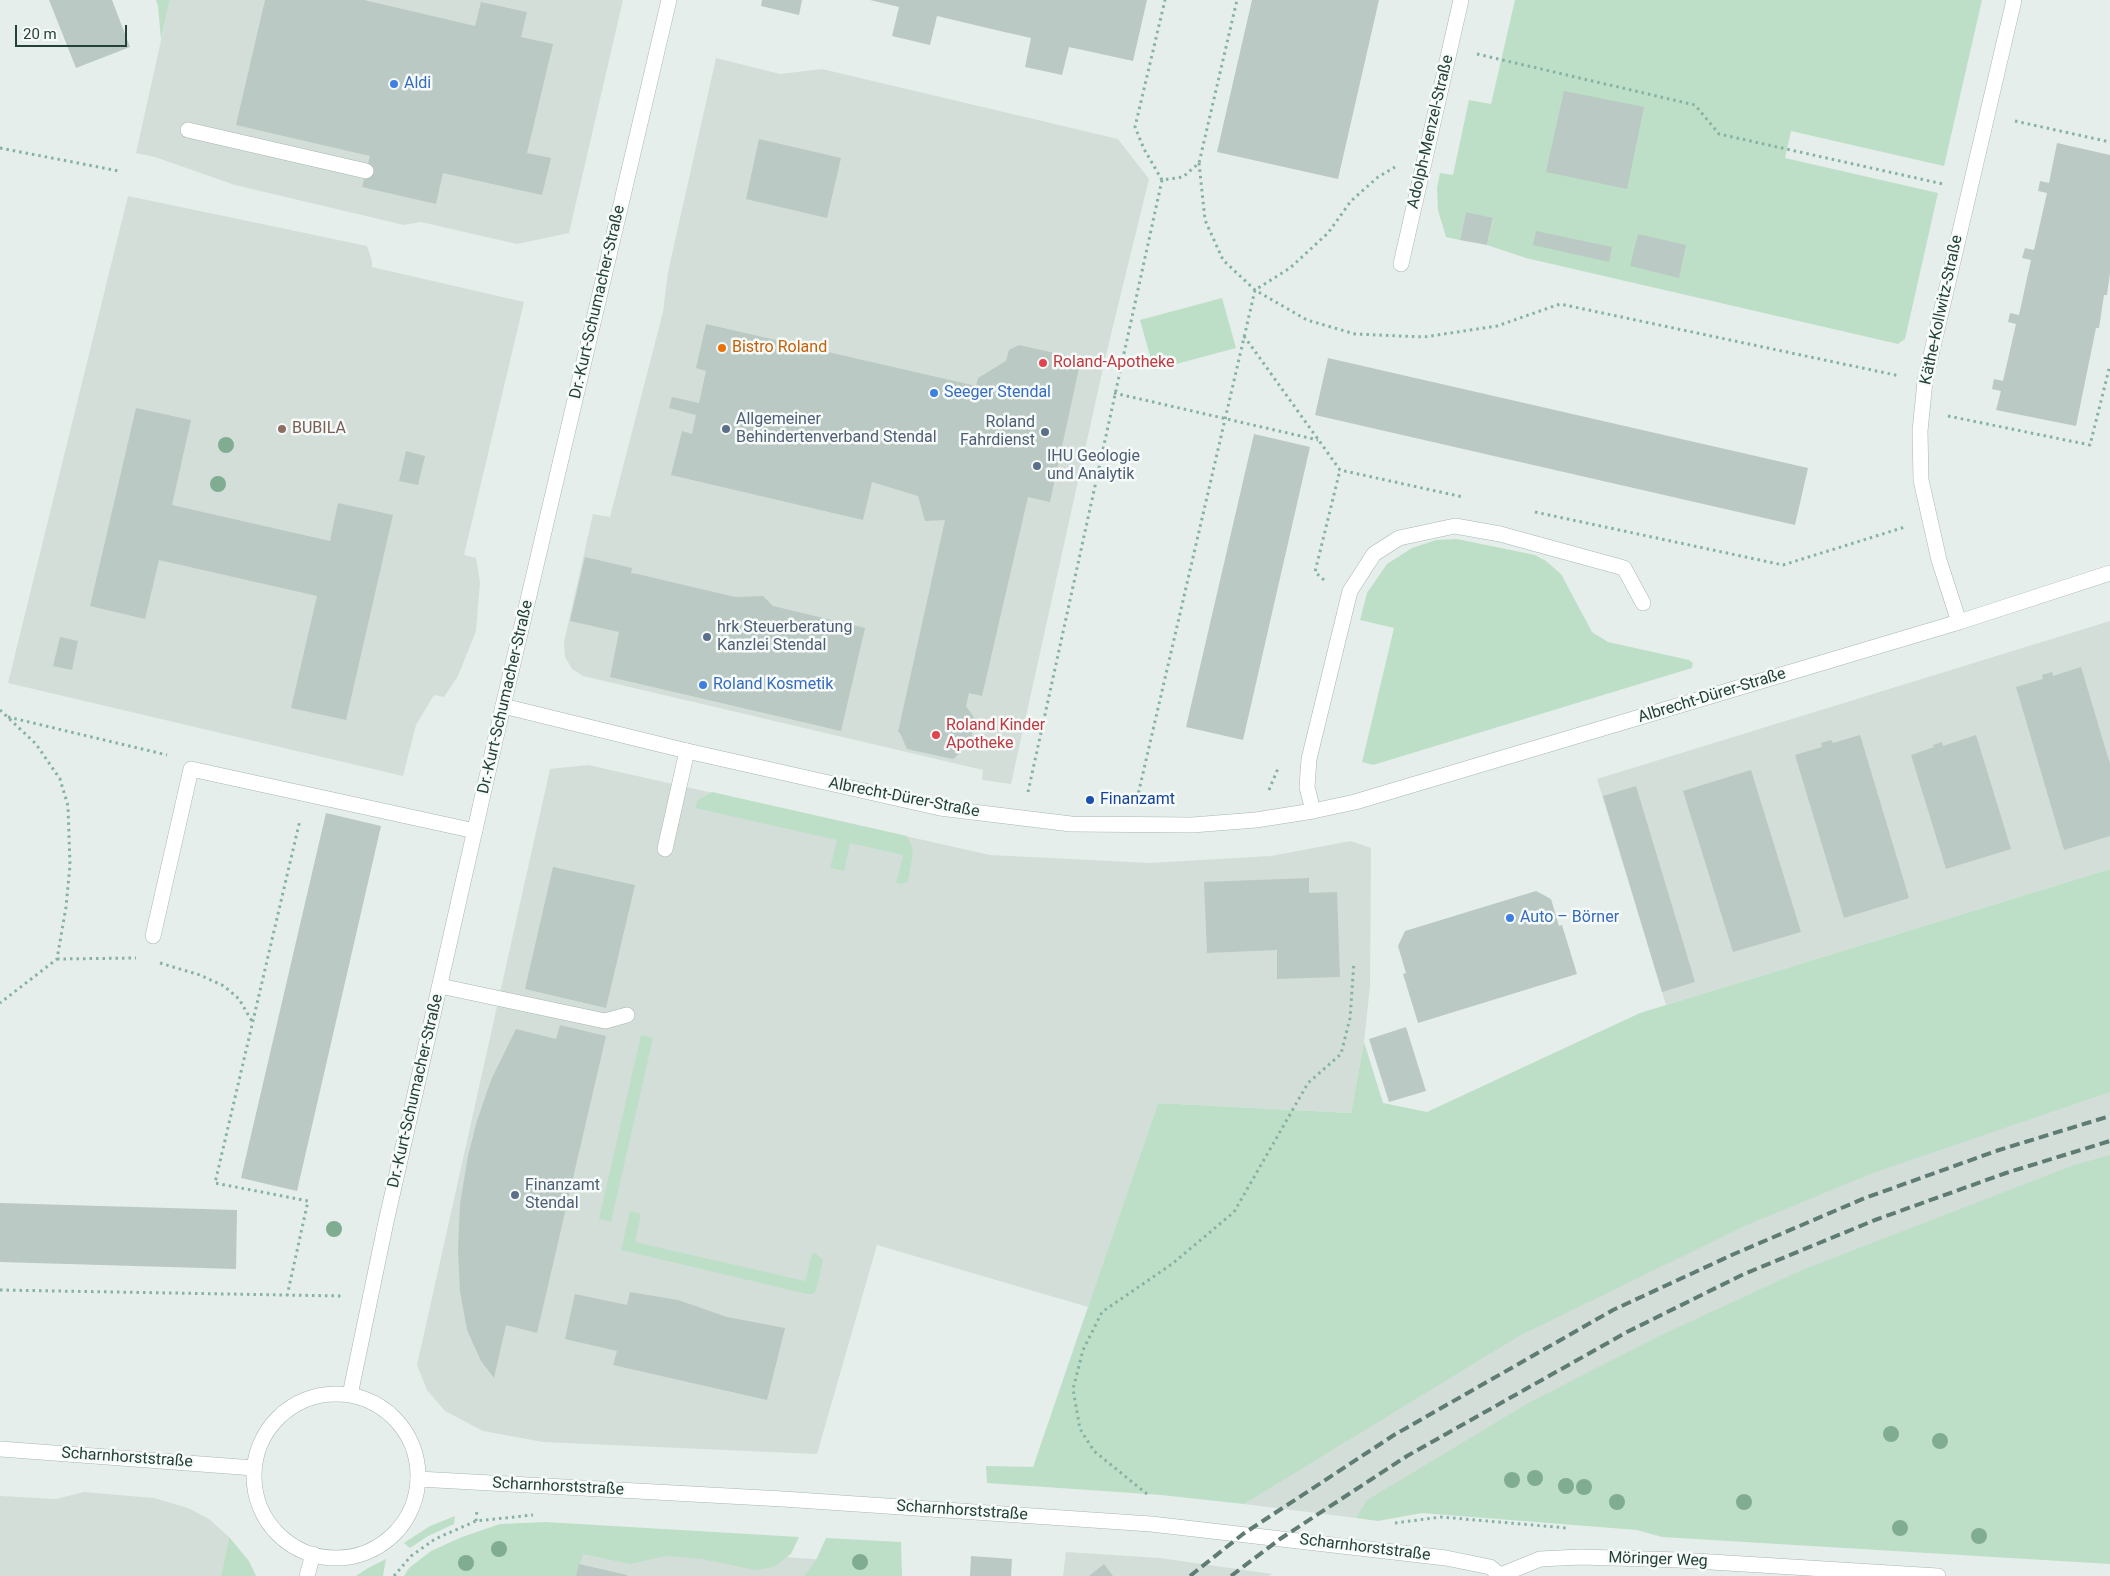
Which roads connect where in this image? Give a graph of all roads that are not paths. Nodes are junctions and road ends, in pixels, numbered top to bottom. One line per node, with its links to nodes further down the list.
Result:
1 (669, 0): 10 (street, Dr.-Kurt-Schumacher-Straße)
2 (1460, 0): 6 (street, Adolph-Menzel-Straße)
3 (2014, 0): 9 (street, Käthe-Kollwitz-Straße)
4 (188, 130): 5 (street)
5 (366, 171)
6 (1401, 264)
7 (2110, 574): 9 (street, Albrecht-Dürer-Straße)
8 (1643, 603): 12 (street)
9 (1959, 622): 12 (street, Albrecht-Dürer-Straße)
10 (503, 706): 11 (street, Albrecht-Dürer-Straße); 13 (street, Dr.-Kurt-Schumacher-Straße)
11 (687, 751): 12 (street, Albrecht-Dürer-Straße); 14 (street)
12 (1313, 811)
13 (475, 831): 15 (street); 16 (street, Dr.-Kurt-Schumacher-Straße)
14 (665, 849)
15 (153, 936)
16 (440, 986): 17 (street); 18 (street, Dr.-Kurt-Schumacher-Straße)
17 (627, 1015)
18 (350, 1395): 20 (street); 21 (street)
19 (0, 1449): 20 (street, Scharnhorststraße)
20 (254, 1468): 22 (street)
21 (418, 1479): 22 (street); 24 (street, Scharnhorststraße)
22 (313, 1554): 23 (street)
23 (307, 1576)
24 (1501, 1576): 25 (street, Möringer Weg)
25 (1938, 1576)

